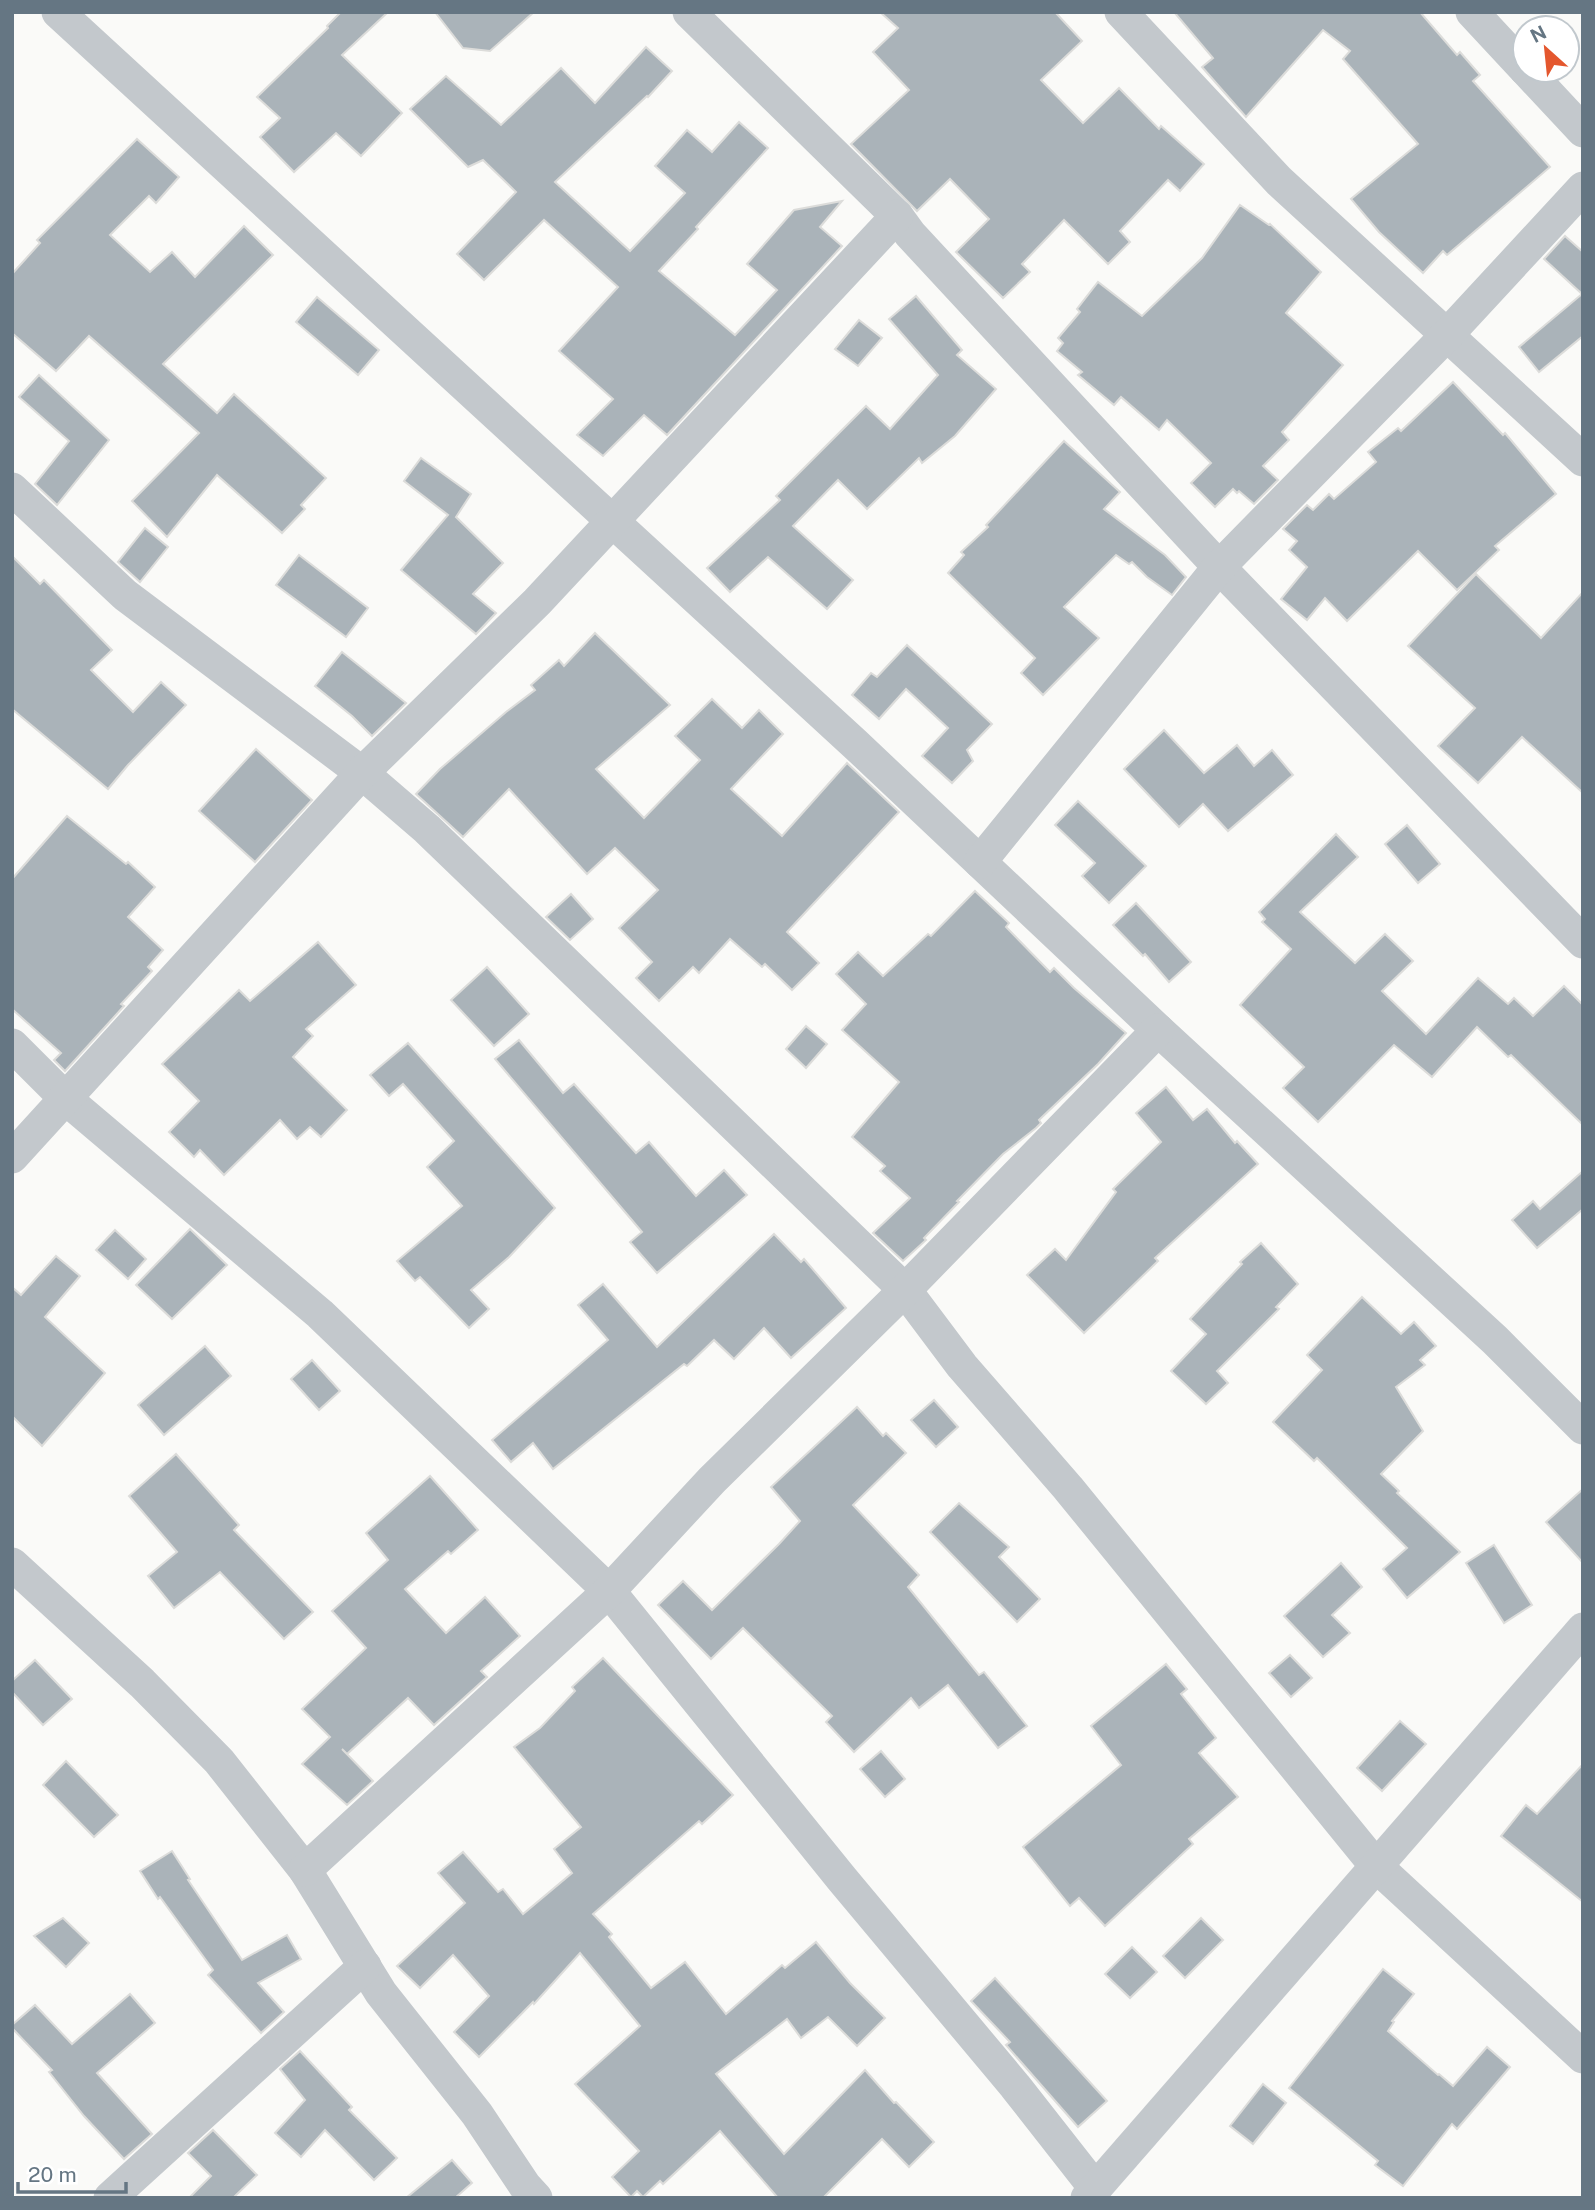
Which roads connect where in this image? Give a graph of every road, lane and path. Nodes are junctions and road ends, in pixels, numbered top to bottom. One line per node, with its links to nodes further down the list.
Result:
1 (58, 12): 13 (street)
2 (690, 12): 9 (street)
3 (1472, 12): 5 (street)
4 (1122, 13): 10 (street)
5 (1511, 54)
6 (1539, 84): 7 (street)
7 (1583, 131)
8 (1583, 188): 10 (street)
9 (897, 216): 13 (street); 14 (street)
10 (1447, 335): 11 (street); 14 (street)
11 (1583, 460)
12 (12, 489): 15 (street)
13 (614, 522): 15 (street); 16 (street)
14 (1219, 567): 16 (street); 17 (street)
15 (362, 773): 20 (street); 22 (street)
16 (980, 862): 18 (street)
17 (1583, 942)
18 (1158, 1030): 22 (street); 23 (street)
19 (12, 1045): 20 (street)
20 (66, 1099): 21 (street); 25 (street)
21 (12, 1157)
22 (905, 1290): 25 (street); 27 (street)
23 (1583, 1428)
24 (12, 1564): 28 (street)
25 (609, 1591): 28 (street); 31 (street)
26 (1578, 1644): 27 (street)
27 (1376, 1866): 30 (street); 31 (street)
28 (306, 1870): 29 (street)
29 (365, 1966): 32 (street); 33 (street)
30 (1583, 2057)
31 (1091, 2193)
32 (110, 2198)
33 (536, 2198)

